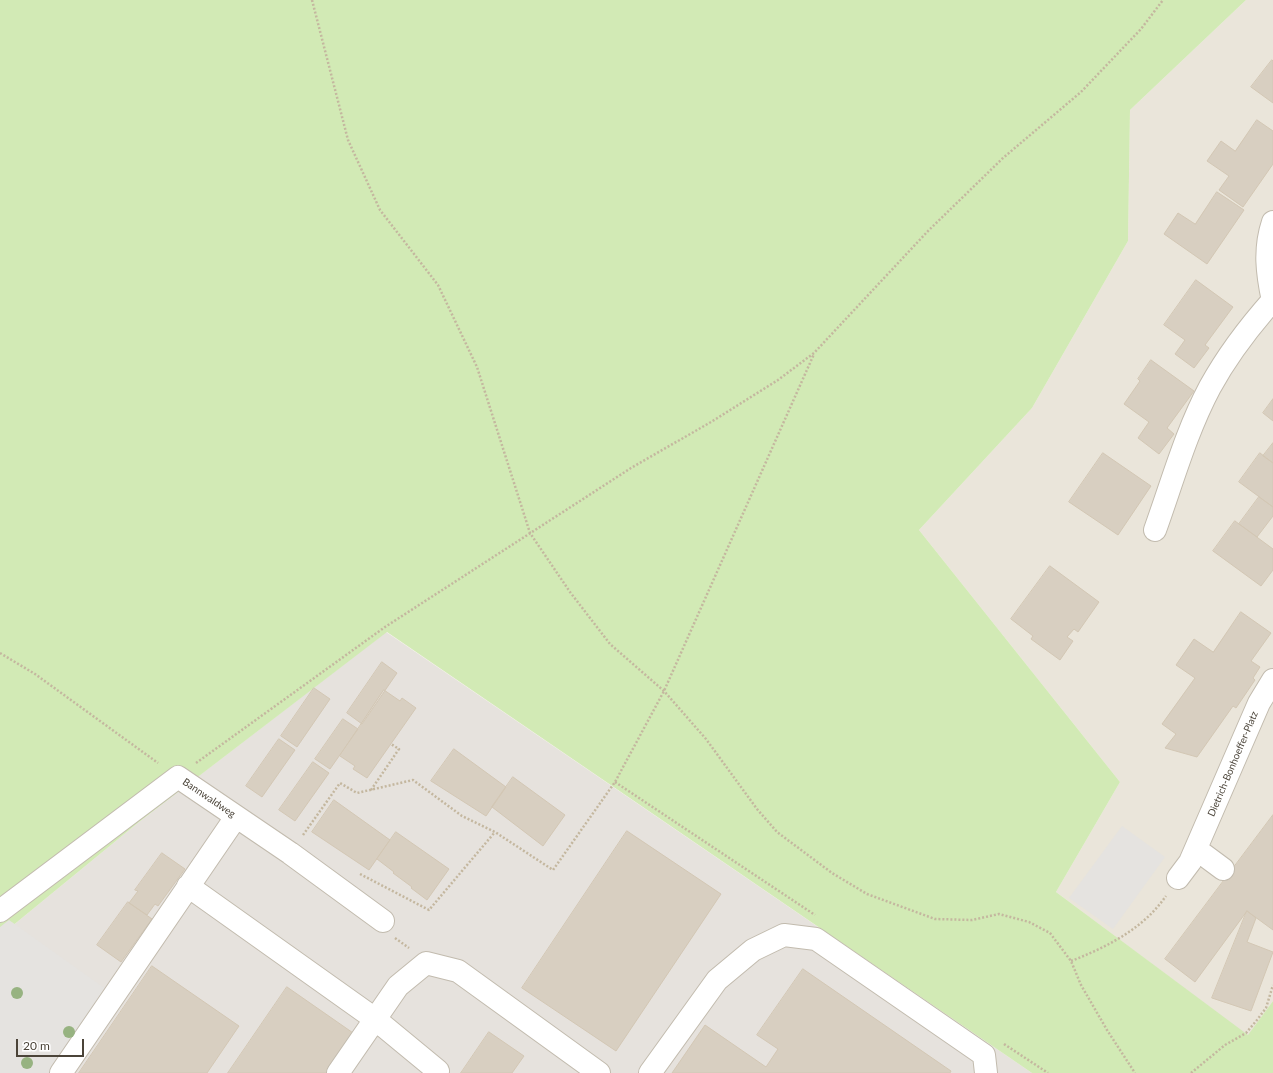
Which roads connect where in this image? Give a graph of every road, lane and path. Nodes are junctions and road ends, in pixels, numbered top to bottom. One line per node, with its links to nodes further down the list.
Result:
1 (312, 0): 7 (path)
2 (1163, 0): 5 (path)
3 (1273, 222): 4 (street)
4 (1273, 301): 6 (street)
5 (814, 353): 7 (path); 10 (path)
6 (1155, 530)
7 (530, 533): 10 (path); 12 (path)
8 (0, 653): 12 (path)
9 (1273, 680): 17 (street, Dietrich-Bonhoeffer-Platz)
10 (664, 691): 15 (path); 24 (path)
11 (391, 744): 13 (path)
12 (178, 777): 14 (street, Bannwaldweg); 22 (street, Bannwaldweg)
13 (371, 790): 15 (path); 16 (path)
14 (236, 817): 21 (street); 23 (street, Bannwaldweg)
15 (495, 832): 19 (path)
16 (307, 841)
17 (1196, 849): 18 (street); 20 (street, Dietrich-Bonhoeffer-Platz)
18 (1224, 869)
19 (356, 872)
20 (1178, 878): 24 (path)
21 (188, 886): 27 (street); 28 (street)
22 (0, 911)
23 (383, 921): 25 (path)
24 (1071, 961): 34 (path)
25 (426, 963): 27 (street); 31 (street)
26 (1273, 985): 35 (path)
27 (375, 1019): 29 (street); 30 (street)
28 (61, 1073)
29 (338, 1073)
30 (437, 1073)
31 (599, 1073)
32 (650, 1073): 33 (street)
33 (986, 1073)
34 (1135, 1073)
35 (1191, 1073)

